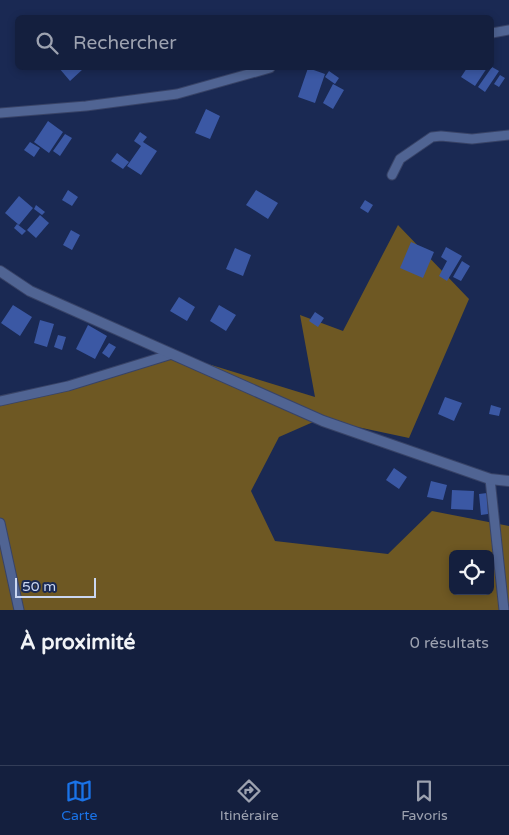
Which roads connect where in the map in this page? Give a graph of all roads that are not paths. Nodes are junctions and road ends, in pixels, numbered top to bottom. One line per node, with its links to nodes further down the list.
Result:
1 (509, 30): 2 (street)
2 (494, 33)
3 (263, 70): 4 (street)
4 (0, 113)
5 (509, 135): 6 (street)
6 (392, 175)
7 (0, 271): 8 (street)
8 (172, 354): 9 (street); 10 (street)
9 (0, 401)
10 (490, 479): 11 (street); 14 (street)
11 (509, 481)
12 (0, 523): 13 (street)
13 (19, 610)
14 (504, 610)

